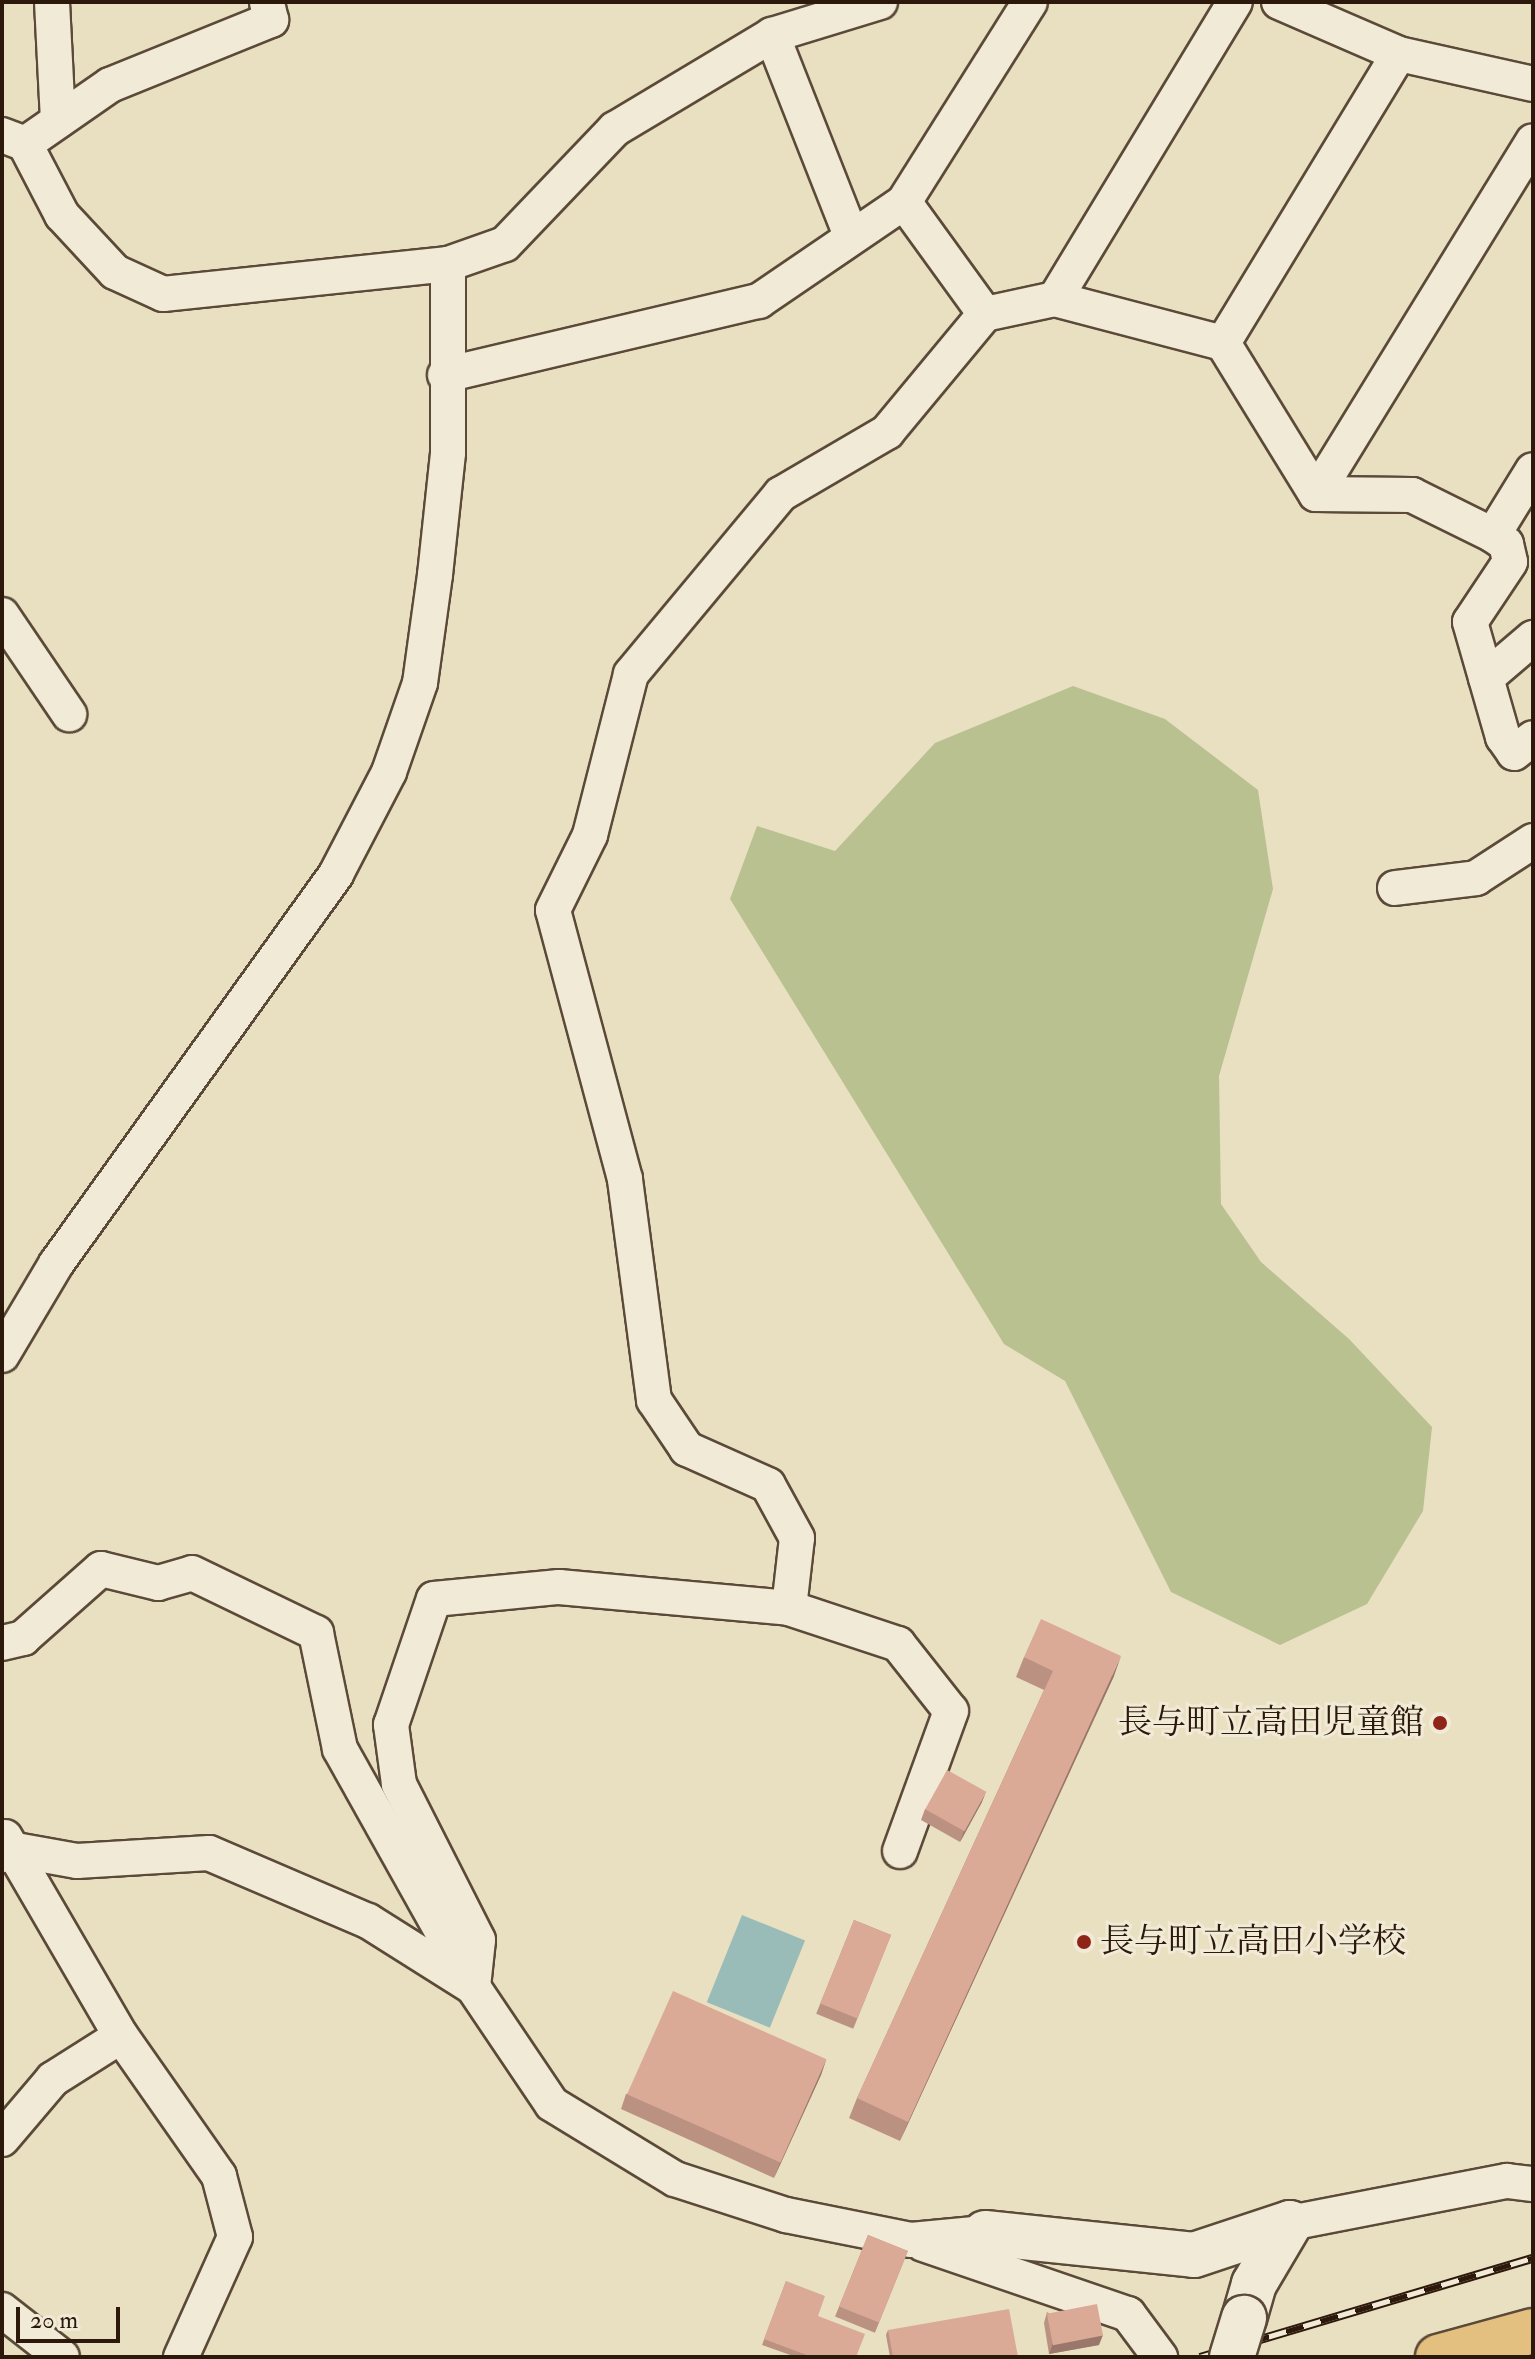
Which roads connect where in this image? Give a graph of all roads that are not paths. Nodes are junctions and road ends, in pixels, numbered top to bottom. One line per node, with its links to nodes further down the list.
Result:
1 (52, 2): 10 (street)
2 (267, 2): 10 (street)
3 (880, 2): 7 (street)
4 (1030, 2): 13 (street)
5 (1235, 2): 16 (street)
6 (1279, 2): 8 (street)
7 (772, 35): 14 (street); 15 (street)
8 (1399, 54): 9 (street); 18 (street)
9 (1533, 84)
10 (58, 121): 11 (street)
11 (14, 139): 15 (street)
12 (1533, 141): 21 (street)
13 (904, 202): 14 (street); 17 (street)
14 (851, 236): 19 (street)
15 (448, 264): 19 (street)
16 (1055, 299): 17 (street); 18 (street)
17 (985, 314): 31 (street)
18 (1223, 343): 21 (street)
19 (445, 375): 30 (street)
20 (1533, 470): 22 (street)
21 (1316, 494): 22 (street)
22 (1493, 535): 25 (street)
23 (2, 615): 26 (street)
24 (1533, 638): 25 (street)
25 (1486, 678): 27 (street)
26 (69, 714)
27 (1533, 738)
28 (1533, 841): 29 (street)
29 (1395, 888)
30 (2, 1355)
31 (789, 1608): 34 (street); 35 (street)
32 (2, 1643): 35 (street)
33 (5, 1844): 35 (street); 36 (street)
34 (900, 1851)
35 (473, 1987): 41 (street)
36 (121, 2036): 37 (street); 46 (street)
37 (2, 2139)
38 (1533, 2184): 39 (street)
39 (1290, 2223): 40 (street); 44 (street)
40 (985, 2233): 41 (street)
41 (911, 2240): 47 (street)
42 (2, 2310): 45 (street)
43 (1533, 2331): 48 (main road)
44 (1238, 2338)
45 (62, 2357)
46 (181, 2357)
47 (1160, 2357)
48 (1438, 2357)

